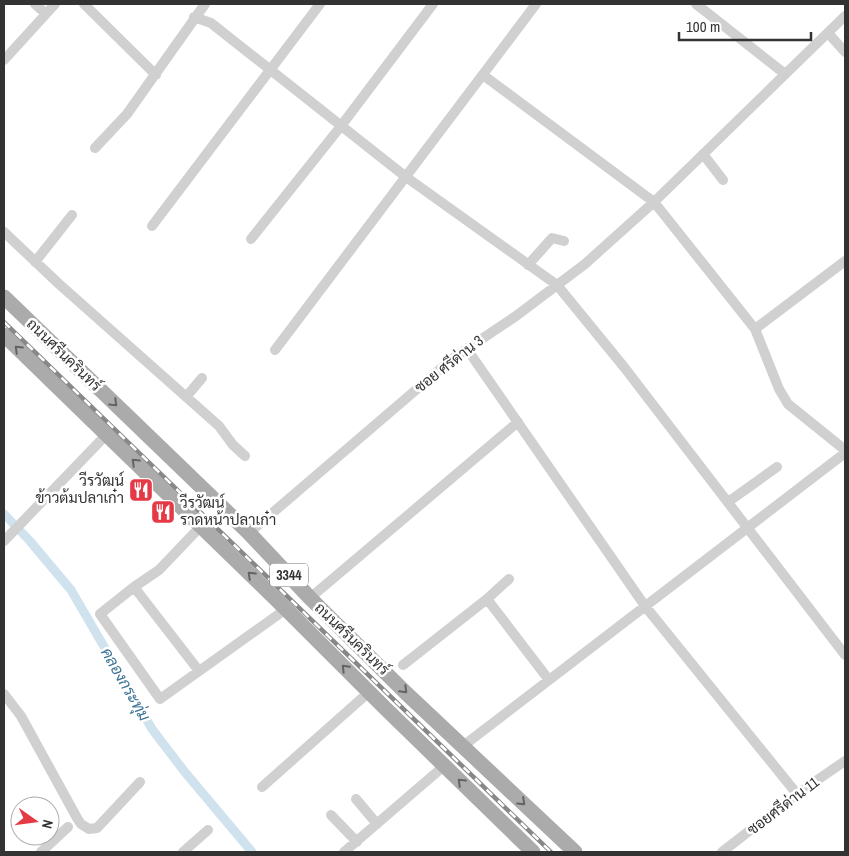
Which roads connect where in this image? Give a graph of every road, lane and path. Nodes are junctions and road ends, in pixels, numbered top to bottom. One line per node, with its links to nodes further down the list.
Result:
1 (35, 4): 9 (street)
2 (55, 4): 9 (street)
3 (84, 4): 17 (street)
4 (204, 4): 11 (street)
5 (320, 4): 15 (street)
6 (433, 4): 19 (street)
7 (536, 4): 18 (street)
8 (696, 4): 16 (street)
9 (46, 14): 14 (street)
10 (845, 16): 12 (street, ซอย ศรีด่าน 3)
11 (194, 17): 15 (street); 17 (street)
12 (828, 32): 13 (street); 16 (street, ซอย ศรีด่าน 3)
13 (845, 52)
14 (4, 60)
15 (270, 69): 19 (street); 26 (street)
16 (785, 74): 21 (street, ซอย ศรีด่าน 3)
17 (156, 75): 20 (street)
18 (483, 75): 22 (street); 24 (street)
19 (341, 126): 22 (street); 28 (street)
20 (95, 148)
21 (703, 154): 23 (street); 24 (street, ซอย ศรีด่าน 3)
22 (406, 177): 32 (street); 38 (street)
23 (723, 180)
24 (654, 202): 33 (street, ซอย ศรีด่าน 3); 35 (street)
25 (72, 215): 31 (street)
26 (152, 226)
27 (4, 232): 31 (street)
28 (251, 239)
29 (564, 241): 32 (street)
30 (845, 261): 35 (street)
31 (35, 262): 40 (street)
32 (528, 265): 33 (street)
33 (557, 286): 37 (street, ซอย ศรีด่าน 3); 46 (street)
34 (4, 297): 49 (main road, ถนนศรีนครินทร์ / 3344, one-way to 49)
35 (755, 328): 43 (street)
36 (4, 335): 42 (main road, ถนนศรีนครินทร์ / 3344, one-way to 36)
37 (467, 348): 41 (street); 49 (street, ซอย ศรีด่าน 3)
38 (275, 350)
39 (202, 378): 40 (street)
40 (186, 397): 44 (street)
41 (518, 422): 53 (street); 55 (street)
42 (106, 434): 47 (main road, ถนนศรีนครินทร์ / 3344, one-way to 42); 50 (street)
43 (845, 452): 48 (street)
44 (245, 456)
45 (778, 467): 46 (street)
46 (728, 502): 48 (street)
47 (200, 526): 52 (street); 56 (main road, ถนนศรีนครินทร์ / 3344, one-way to 47)
48 (748, 528): 55 (street); 57 (street)
49 (249, 533): 53 (main road, ถนนศรีนครินทร์ / 3344)
50 (7, 538)
51 (509, 579): 54 (street)
52 (134, 587): 59 (street); 59 (street)
53 (310, 598): 56 (main road); 63 (main road, ถนนศรีนครินทร์ / 3344, one-way to 63)
54 (486, 599): 58 (street); 60 (street)
55 (645, 606): 60 (street); 68 (street)
56 (289, 611): 59 (street); 61 (main road, ถนนศรีนครินทร์ / 3344, one-way to 56)
57 (845, 655)
58 (403, 665)
59 (199, 672)
60 (549, 680): 63 (street)
61 (369, 692): 65 (main road, ถนนศรีนครินทร์ / 3344); 67 (street)
62 (4, 694): 66 (street)
63 (463, 746): 79 (main road, ถนนศรีนครินทร์ / 3344, one-way to 79)
64 (845, 761): 68 (street, ซอยศรีด่าน 11)
65 (444, 766): 71 (street); 78 (main road, ถนนศรีนครินทร์ / 3344, one-way to 65)
66 (140, 782)
67 (262, 787)
68 (798, 794): 80 (street, ซอยศรีด่าน 11)
69 (356, 799): 71 (street)
70 (331, 815): 74 (street)
71 (377, 824): 74 (street)
72 (68, 828): 75 (street)
73 (208, 830): 76 (street)
74 (357, 842): 77 (street)
75 (41, 852)
76 (183, 852)
77 (344, 852)
78 (533, 852)
79 (575, 852)
80 (722, 852)

